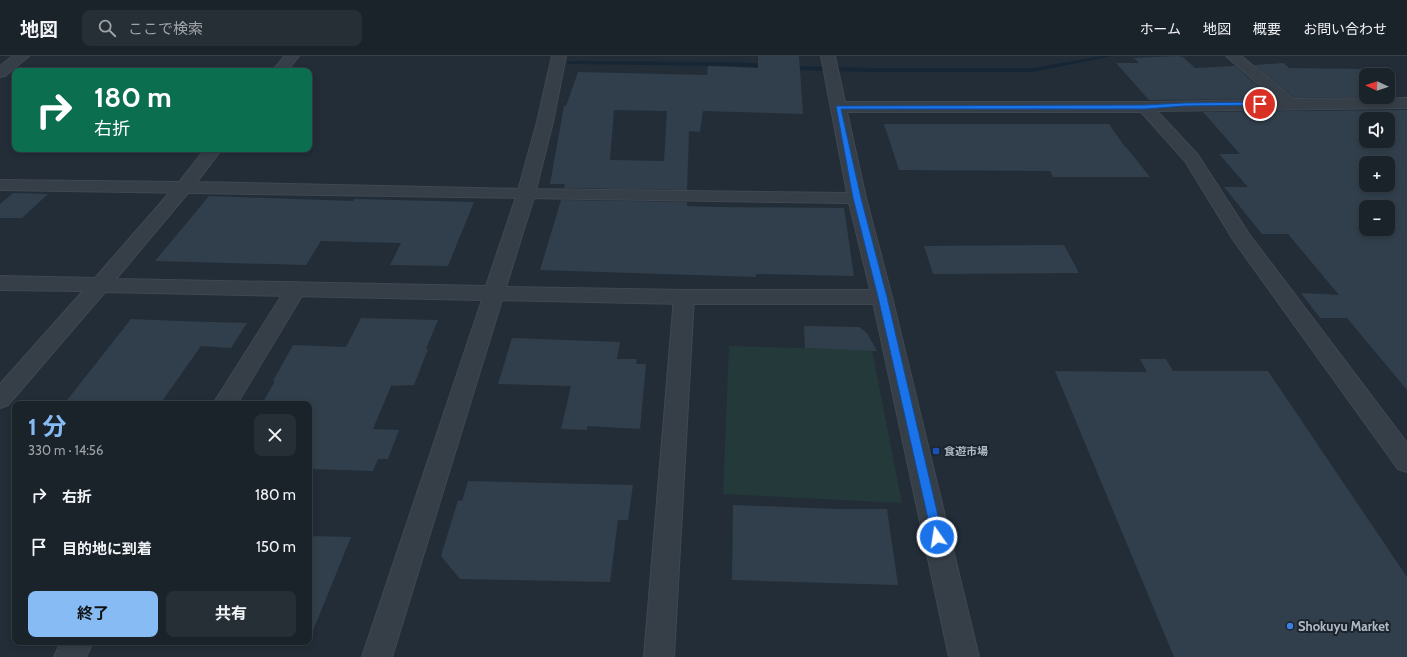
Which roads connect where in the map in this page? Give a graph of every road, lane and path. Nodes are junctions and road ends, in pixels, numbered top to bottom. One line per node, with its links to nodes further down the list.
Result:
1 (22, 56): 7 (street)
2 (292, 56): 6 (street)
3 (559, 56): 15 (street)
4 (828, 56): 10 (street)
5 (1233, 56): 9 (street)
6 (282, 68)
7 (0, 73)
8 (1407, 103): 9 (street)
9 (1290, 104): 11 (street)
10 (838, 107): 11 (street); 16 (street)
11 (1145, 107): 25 (street)
12 (212, 152): 14 (street)
13 (0, 185): 14 (street)
14 (184, 187): 15 (street); 18 (street)
15 (526, 194): 16 (street); 20 (street)
16 (857, 198): 22 (street)
17 (0, 283): 18 (street)
18 (100, 285): 19 (street); 23 (street)
19 (296, 289): 20 (street); 24 (street)
20 (495, 293): 21 (street); 28 (street)
21 (684, 297): 22 (street); 29 (street)
22 (882, 297): 30 (street)
23 (0, 399)
24 (227, 401)
25 (1407, 462)
26 (76, 645): 27 (street)
27 (69, 657)
28 (377, 657)
29 (659, 657)
30 (964, 657)

